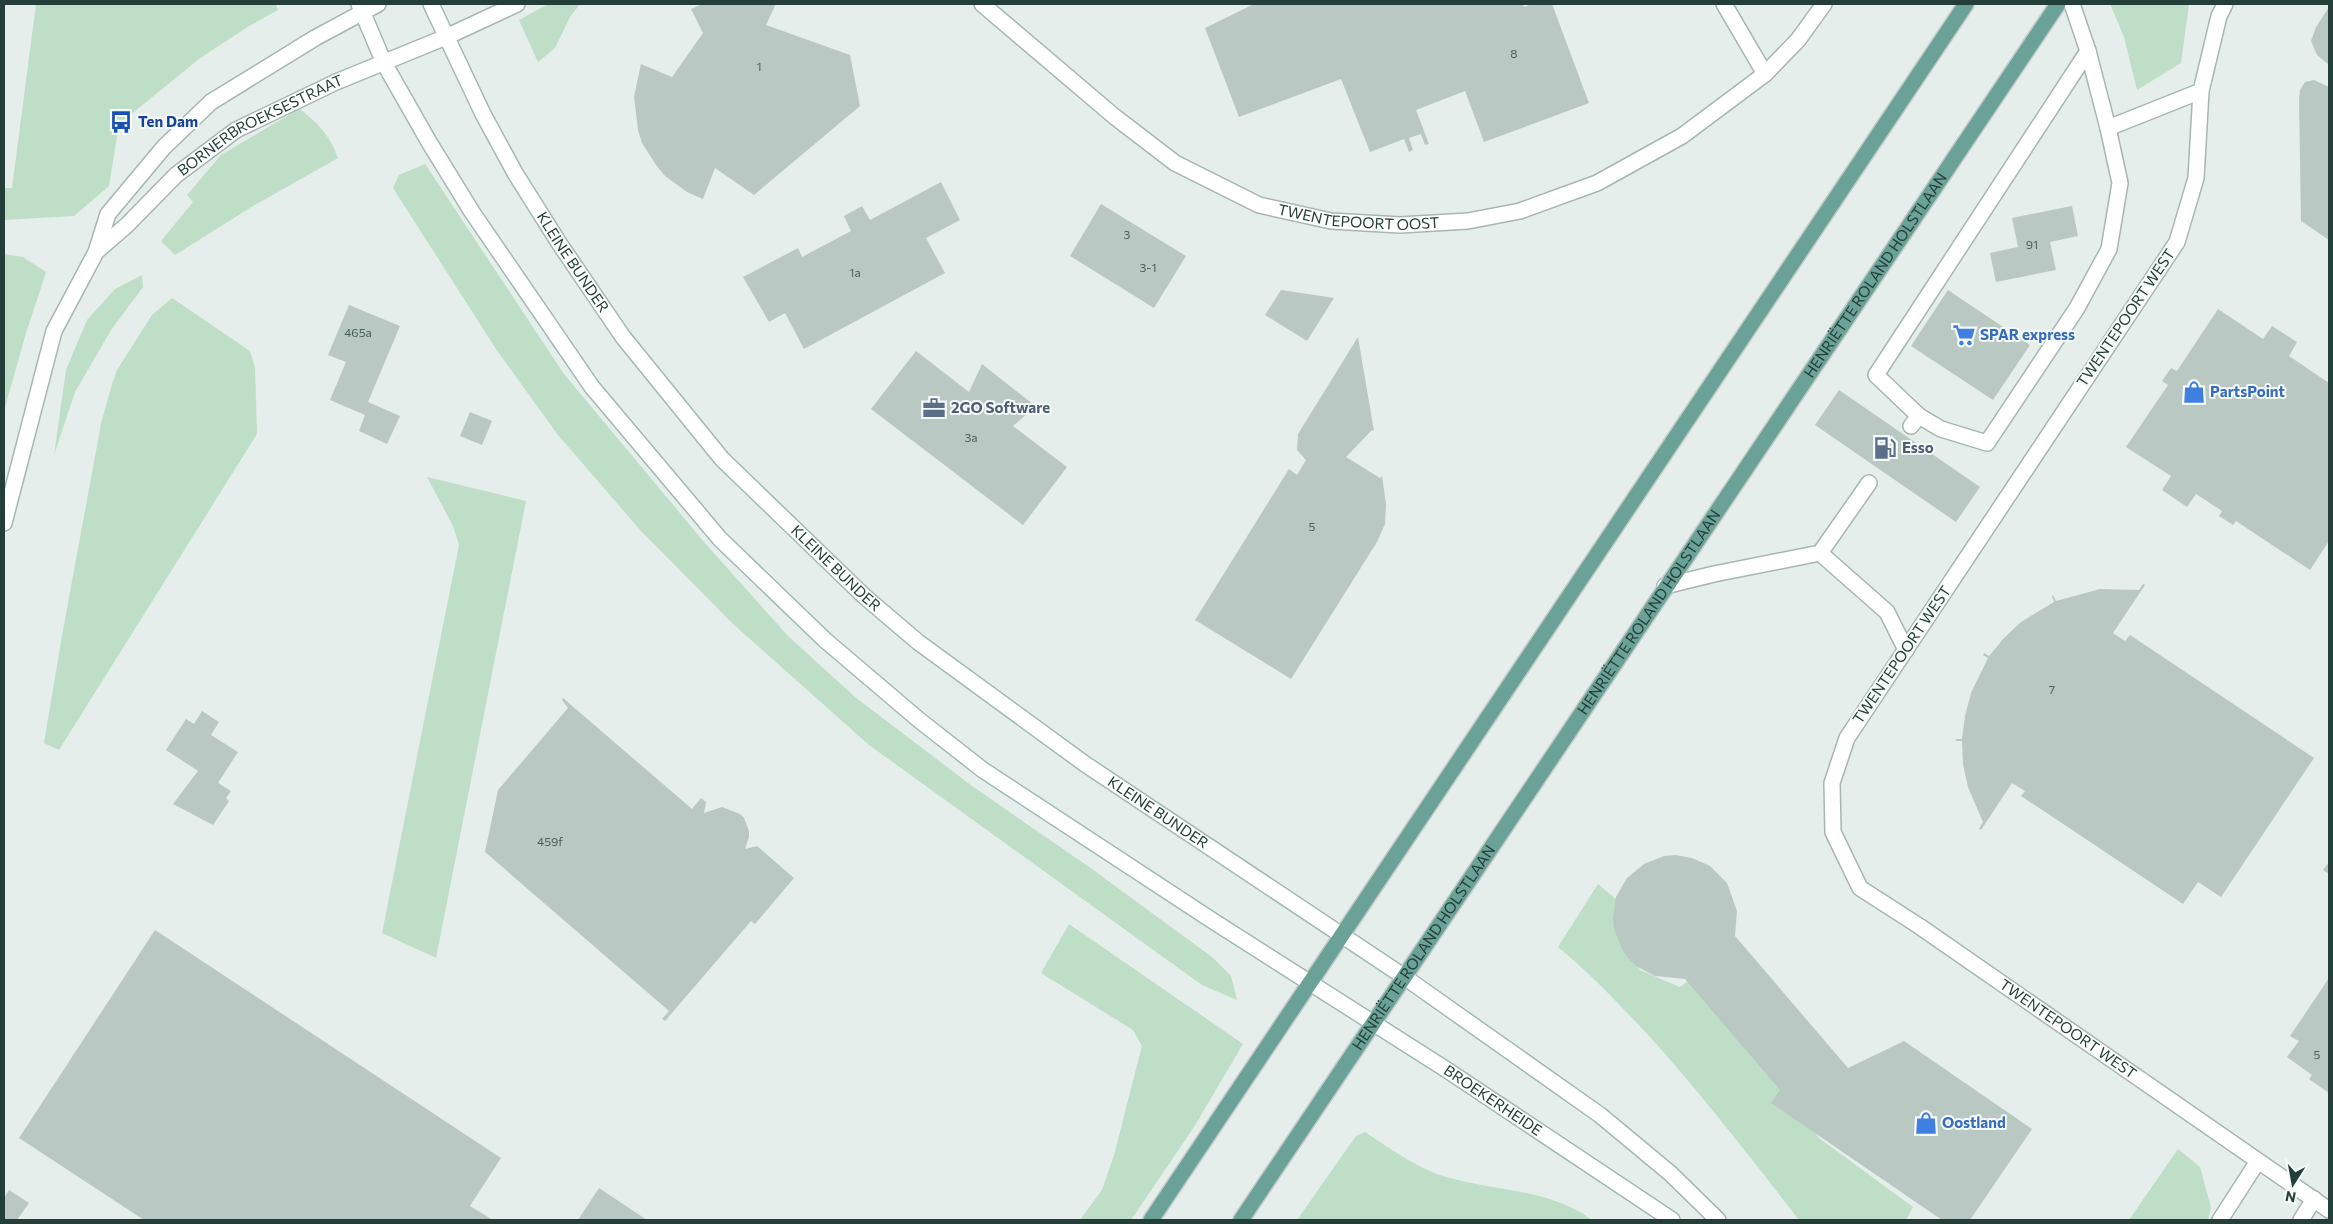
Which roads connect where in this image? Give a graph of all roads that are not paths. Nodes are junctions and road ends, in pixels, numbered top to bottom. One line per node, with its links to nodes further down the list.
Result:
1 (378, 4): 11 (street, BORNERBROEKSESTRAAT)
2 (431, 4): 12 (street, KLEINE BUNDER)
3 (517, 4): 12 (street)
4 (982, 4): 15 (street, TWENTEPOORT OOST)
5 (1724, 4): 15 (street)
6 (1824, 4): 15 (street, TWENTEPOORT OOST)
7 (1966, 4): 24 (main road)
8 (2058, 4): 22 (main road, HENRIËTTE ROLAND HOLSTLAAN)
9 (2072, 4): 13 (street)
10 (2225, 4): 16 (street, TWENTEPOORT WEST)
11 (361, 7): 14 (street); 18 (street, BORNERBROEKSESTRAAT)
12 (446, 37): 14 (street, BORNERBROEKSESTRAAT); 24 (street, KLEINE BUNDER)
13 (2088, 51): 17 (street); 17 (street)
14 (384, 63): 18 (street, BORNERBROEKSESTRAAT); 26 (street)
15 (1765, 74)
16 (2201, 92): 17 (street); 23 (street, TWENTEPOORT WEST)
17 (2108, 128)
18 (96, 252): 20 (street, BORNERBROEKSESTRAAT)
19 (1869, 482): 21 (street)
20 (4, 523)
21 (1820, 553): 22 (street); 23 (street)
22 (1665, 586): 25 (main road, HENRIËTTE ROLAND HOLSTLAAN)
23 (1906, 650): 28 (street, TWENTEPOORT WEST)
24 (1343, 936): 25 (street, KLEINE BUNDER); 26 (main road)
25 (1403, 976): 27 (main road, HENRIËTTE ROLAND HOLSTLAAN); 34 (street)
26 (1312, 983): 27 (street, BROEKERHEIDE); 31 (main road)
27 (1372, 1022): 32 (main road, HENRIËTTE ROLAND HOLSTLAAN); 33 (street, BROEKERHEIDE)
28 (2258, 1161): 29 (street, TWENTEPOORT WEST); 35 (street)
29 (2314, 1200): 30 (street, TWENTEPOORT WEST); 36 (street)
30 (2329, 1210)
31 (1152, 1220)
32 (1241, 1220)
33 (1672, 1220)
34 (1718, 1220)
35 (2220, 1220)
36 (2301, 1220)

